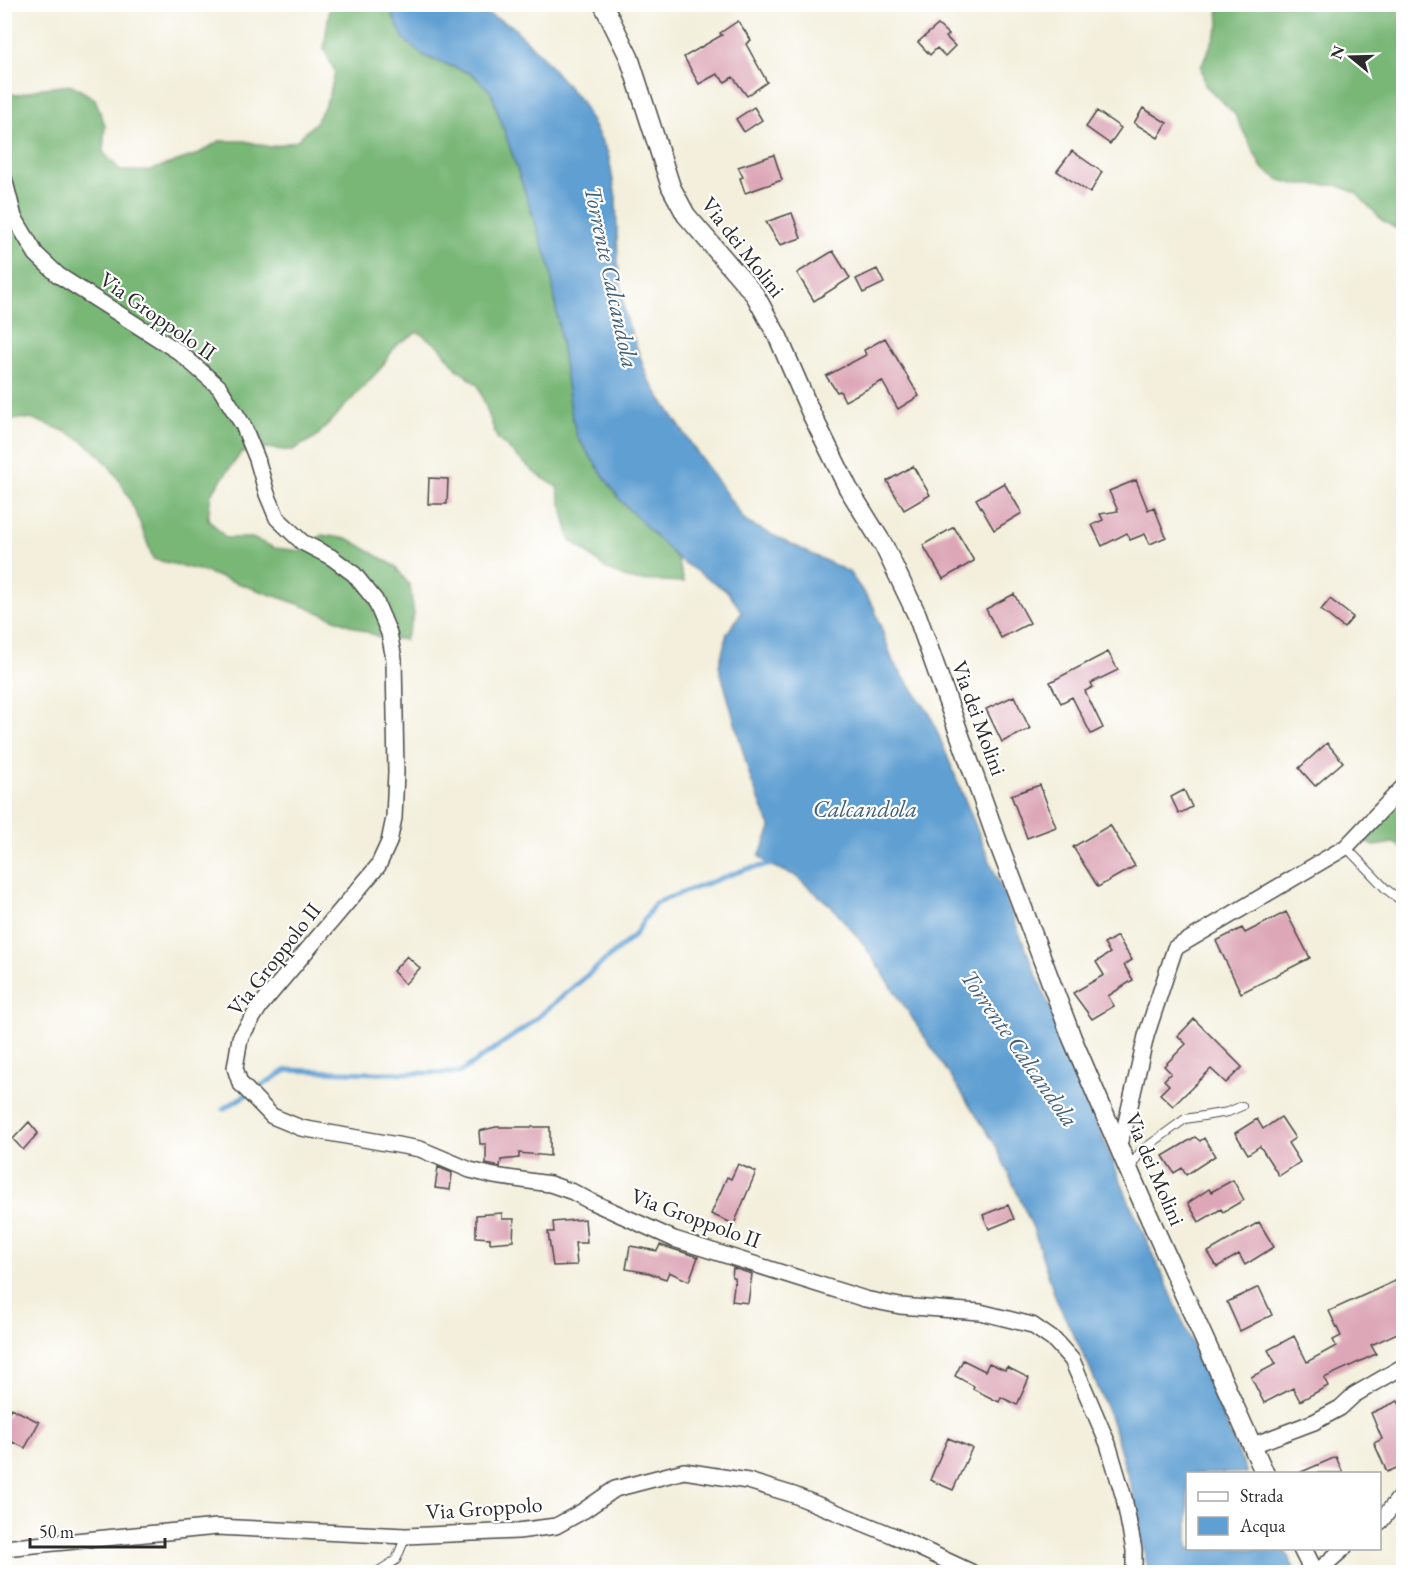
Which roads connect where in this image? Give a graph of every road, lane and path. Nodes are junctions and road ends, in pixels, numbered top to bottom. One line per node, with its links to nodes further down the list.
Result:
1 (603, 4): 7 (street, Via dei Molini)
2 (4, 178): 20 (street, Via Groppolo II)
3 (1404, 786): 4 (street)
4 (1346, 847): 5 (lane); 7 (street)
5 (1404, 903)
6 (1242, 1106): 8 (lane)
7 (1119, 1143): 8 (street, Via dei Molini)
8 (1129, 1169): 10 (street, Via dei Molini)
9 (1404, 1366): 10 (street)
10 (1253, 1445): 11 (street, Via dei Molini)
11 (1265, 1472)
12 (1404, 1492): 13 (street)
13 (1381, 1521)
14 (406, 1536): 15 (street, Via Groppolo); 18 (lane); 19 (street, Via Groppolo)
15 (4, 1548)
16 (1303, 1550): 21 (street)
17 (1342, 1550): 21 (street)
18 (378, 1572)
19 (971, 1572)
20 (1134, 1572)
21 (1316, 1572)

